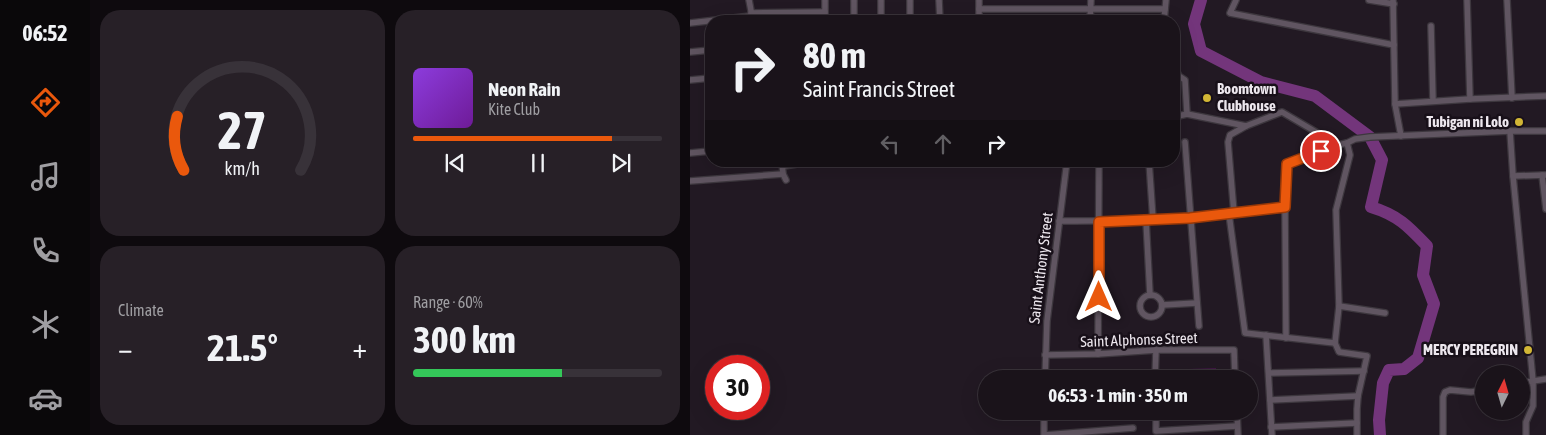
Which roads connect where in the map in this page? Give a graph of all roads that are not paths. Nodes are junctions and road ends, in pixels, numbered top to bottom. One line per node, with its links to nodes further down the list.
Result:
1 (749, 0): 21 (street)
2 (825, 0): 20 (street)
3 (854, 0): 23 (street)
4 (881, 0): 24 (street)
5 (910, 0): 25 (street)
6 (940, 0): 26 (street)
7 (979, 0): 18 (street)
8 (1091, 0): 19 (street)
9 (1130, 0): 16 (street)
10 (1166, 0): 17 (street)
11 (1236, 0): 33 (street)
12 (1369, 0): 15 (street)
13 (1466, 0): 41 (street)
14 (1507, 0): 40 (street)
15 (1393, 2): 33 (street)
16 (1130, 8): 17 (street); 19 (street)
17 (1165, 8): 29 (street)
18 (979, 9): 19 (street); 27 (street)
19 (1091, 9): 28 (street)
20 (825, 12): 22 (street)
21 (752, 15)
22 (770, 15)
23 (854, 15)
24 (881, 15)
25 (910, 15)
26 (940, 15)
27 (979, 15)
28 (1090, 15)
29 (1164, 15)
30 (705, 21): 31 (street)
31 (690, 22)
32 (1431, 26): 42 (street)
33 (1394, 44): 43 (street)
34 (705, 51): 35 (street)
35 (690, 52)
36 (1180, 78): 44 (street)
37 (705, 79): 38 (street)
38 (690, 80)
39 (1546, 96): 40 (street)
40 (1512, 98): 41 (street)
41 (1470, 99): 42 (street)
42 (1433, 101): 43 (street)
43 (1395, 104): 49 (street)
44 (1187, 114): 45 (street); 46 (street)
45 (1180, 116)
46 (1246, 126): 52 (street); 64 (street)
47 (1510, 131): 48 (street); 49 (street); 60 (street)
48 (1546, 131)
49 (1401, 136): 51 (street)
50 (1185, 142): 65 (street)
51 (1348, 143): 52 (street); 73 (street)
52 (1338, 145): 62 (street)
53 (705, 152): 54 (street)
54 (690, 153)
55 (783, 167): 61 (street)
56 (1066, 167): 68 (street, Saint Anthony Street)
57 (1099, 167): 69 (street)
58 (1150, 167): 67 (street)
59 (1544, 175): 60 (street); 63 (street)
60 (1513, 176): 88 (street)
61 (690, 181)
62 (1285, 207): 64 (street); 77 (street)
63 (1546, 209)
64 (1232, 213): 65 (street); 76 (street)
65 (1190, 218): 67 (street); 71 (street)
66 (1146, 220): 67 (street); 69 (street); 70 (street)
67 (1154, 220)
68 (1059, 221): 69 (street); 81 (street, Saint Anthony Street)
69 (1099, 222): 80 (street)
70 (1150, 296): 72 (street); 72 (street)
71 (1197, 303): 72 (street); 75 (street)
72 (1162, 305)
73 (1339, 306): 74 (street); 78 (street)
74 (1385, 313)
75 (1199, 326)
76 (1266, 335): 77 (street); 86 (street)
77 (1286, 338): 78 (street)
78 (1335, 343): 85 (street)
79 (1156, 350): 80 (street, Saint Alphonse Street); 83 (street); 84 (street, Saint Alphonse Street)
80 (1098, 354): 81 (street, Saint Alphonse Street)
81 (1045, 355): 82 (street, Saint Anthony Street)
82 (1045, 370)
83 (1155, 370)
84 (1235, 370)
85 (1364, 371): 86 (street); 91 (street)
86 (1269, 373): 92 (street)
87 (1546, 379): 88 (street)
88 (1533, 381): 89 (street); 107 (street)
89 (1530, 382)
90 (1475, 391): 106 (street)
91 (1358, 396): 92 (street); 96 (street)
92 (1270, 400): 98 (street)
93 (1044, 420): 101 (street)
94 (1156, 420): 97 (street)
95 (1237, 420): 97 (street)
96 (1357, 423): 98 (street); 105 (street)
97 (1237, 426): 103 (street)
98 (1271, 427): 104 (street)
99 (1133, 428): 100 (street)
100 (1096, 433): 102 (street)
101 (1044, 435): 102 (street)
102 (1057, 435)
103 (1238, 435)
104 (1272, 435)
105 (1357, 435)
106 (1443, 435)
107 (1526, 435)

